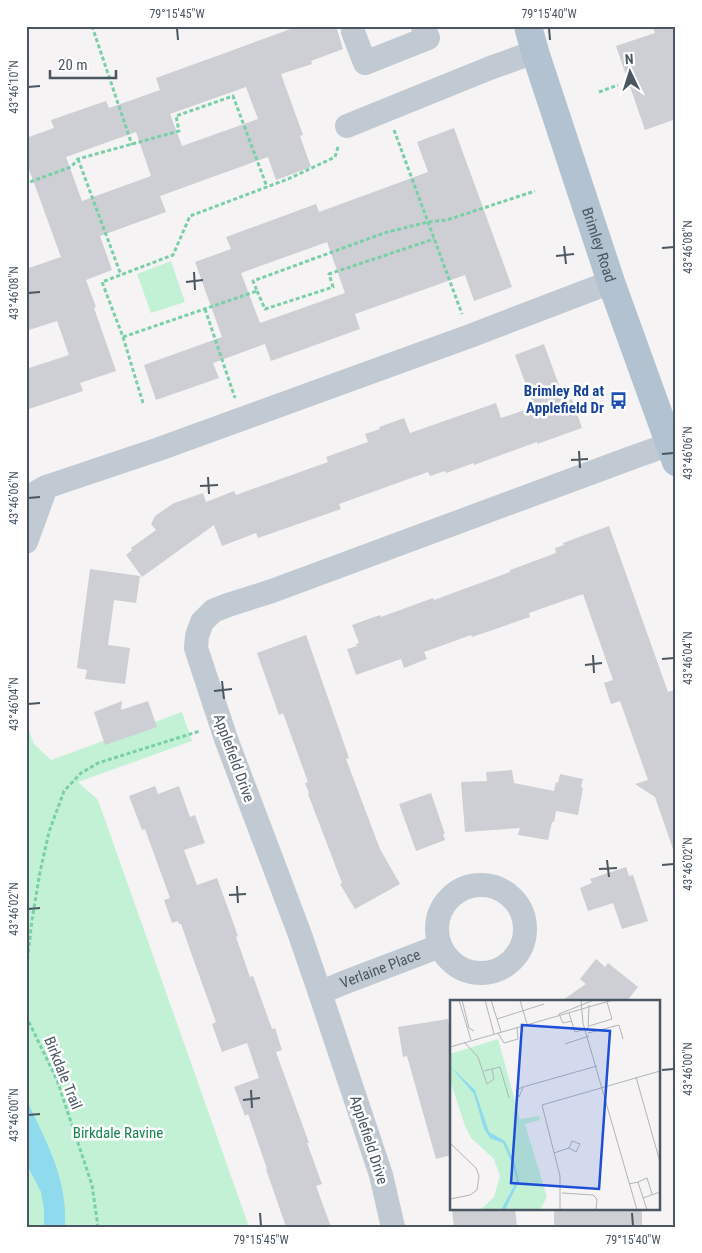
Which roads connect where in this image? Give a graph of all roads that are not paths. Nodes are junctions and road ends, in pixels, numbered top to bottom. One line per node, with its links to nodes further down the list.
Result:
1 (424, 26): 2 (street)
2 (353, 32)
3 (532, 33): 4 (street); 5 (main road, Brimley Road)
4 (347, 126)
5 (612, 282): 6 (main road, Brimley Road); 7 (street)
6 (674, 450): 10 (street, Applefield Drive)
7 (36, 492): 8 (street)
8 (26, 542)
9 (440, 946): 10 (street, Verlaine Place)
10 (320, 993): 11 (street, Applefield Drive)
11 (393, 1227)

